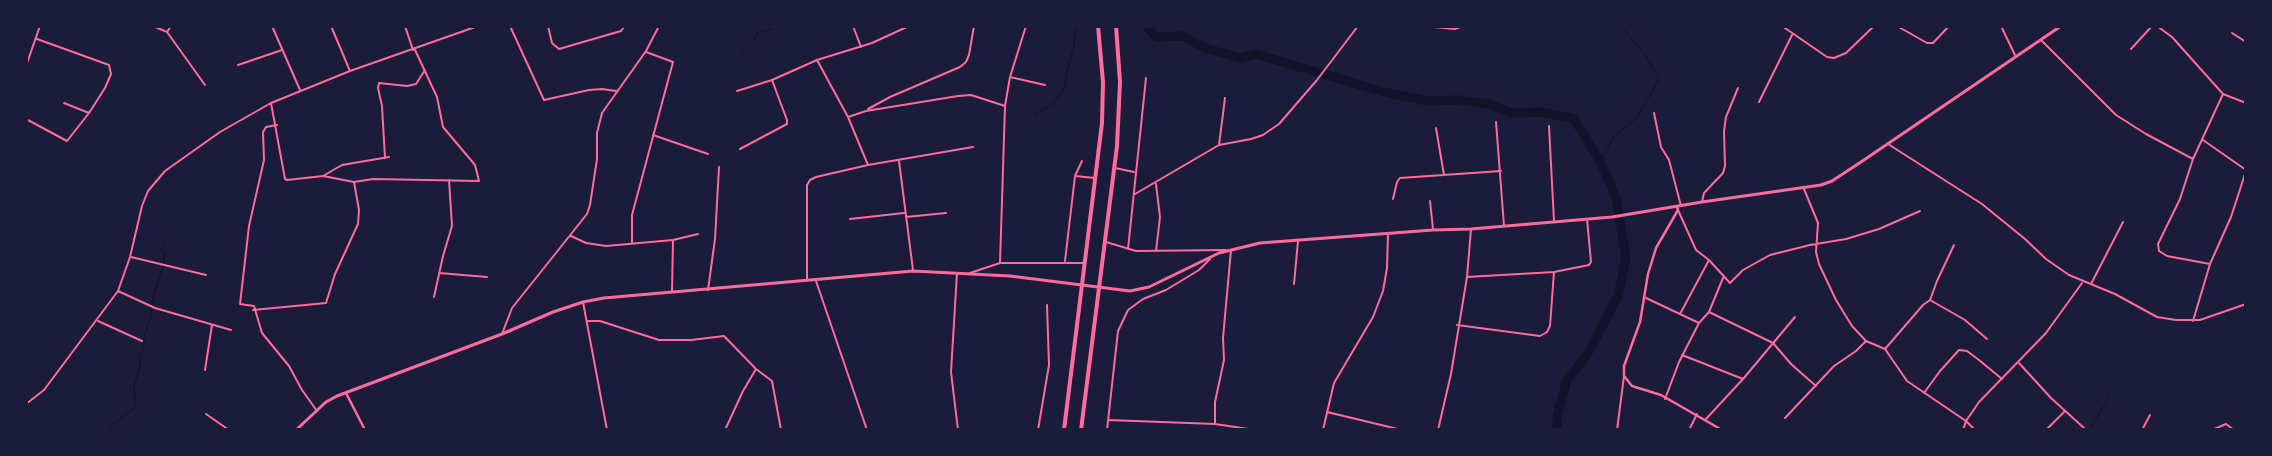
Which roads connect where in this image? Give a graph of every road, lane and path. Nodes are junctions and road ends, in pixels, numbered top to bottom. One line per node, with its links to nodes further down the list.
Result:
1 (40, 26): 33 (street)
2 (153, 26): 30 (street)
3 (171, 26): 30 (street)
4 (272, 26): 38 (street)
5 (331, 26): 46 (street)
6 (405, 26): 39 (street)
7 (478, 26): 29 (street)
8 (510, 26): 54 (street)
9 (548, 26): 10 (street)
10 (625, 26)
11 (659, 26): 40 (street)
12 (853, 26): 36 (street)
13 (909, 26): 36 (street)
14 (974, 26): 63 (street)
15 (1026, 26): 47 (street)
16 (1098, 26): 93 (highway)
17 (1116, 26): 86 (highway)
18 (1358, 26): 75 (street)
19 (1423, 26): 20 (street)
20 (1463, 26)
21 (1782, 26): 32 (street)
22 (1874, 26): 32 (street)
23 (1897, 26): 24 (street)
24 (1949, 26)
25 (2001, 26): 41 (street)
26 (2061, 26): 34 (main road)
27 (2157, 26): 56 (street)
28 (2150, 27): 37 (street)
29 (471, 28): 39 (street)
30 (167, 32): 50 (street)
31 (2232, 33): 35 (street)
32 (1792, 35): 59 (street)
33 (37, 39): 44 (street); 64 (street)
34 (2041, 40): 41 (main road); 81 (street)
35 (2246, 42)
36 (862, 47): 42 (street)
37 (2131, 48)
38 (282, 50): 43 (street); 53 (street)
39 (414, 50): 45 (street); 46 (street)
40 (646, 51): 54 (street); 72 (street)
41 (2016, 56): 74 (main road)
42 (818, 60): 49 (street); 66 (street)
43 (238, 65)
44 (26, 66)
45 (425, 70): 80 (street); 94 (street)
46 (350, 71): 53 (street)
47 (1010, 76): 51 (street); 62 (street)
48 (1146, 78): 89 (street)
49 (772, 80): 55 (street); 77 (street)
50 (205, 85)
51 (1045, 85)
52 (1738, 88): 101 (street)
53 (300, 91): 58 (street)
54 (616, 91): 117 (street)
55 (737, 91)
56 (2223, 94): 61 (street); 73 (street)
57 (1225, 98): 75 (street)
58 (271, 102): 69 (street); 128 (street)
59 (1759, 102)
60 (64, 103): 64 (street)
61 (2246, 103)
62 (1006, 106): 63 (street); 131 (street)
63 (866, 111): 66 (street)
64 (89, 113): 67 (street)
65 (1654, 114): 102 (street)
66 (848, 116): 84 (street)
67 (26, 119)
68 (1496, 122): 88 (street)
69 (276, 125): 91 (street); 157 (street)
70 (1549, 126): 110 (street)
71 (1436, 128): 90 (street)
72 (653, 135): 78 (street); 121 (street)
73 (2202, 140): 81 (street); 87 (street)
74 (1888, 144): 97 (main road); 145 (street)
75 (1219, 145): 96 (street)
76 (973, 147): 82 (street)
77 (740, 149)
78 (708, 154)
79 (389, 157): 80 (street)
80 (385, 158): 91 (street)
81 (2193, 159): 133 (street)
82 (899, 161): 84 (street); 105 (street)
83 (1082, 161): 92 (street)
84 (868, 166): 144 (street)
85 (719, 167): 148 (street)
86 (1115, 168): 89 (street); 120 (highway)
87 (2246, 170): 133 (street)
88 (1501, 171): 90 (street); 112 (street)
89 (1135, 172): 98 (street)
90 (1444, 175): 99 (street)
91 (323, 176): 95 (street)
92 (1075, 176): 93 (street); 130 (street)
93 (1097, 178): 132 (highway)
94 (449, 180): 95 (street); 135 (street)
95 (354, 182): 157 (street)
96 (1156, 184): 98 (street); 126 (street)
97 (1804, 189): 101 (main road); 122 (street)
98 (1135, 194): 124 (street)
99 (1393, 198)
100 (1430, 201): 113 (street)
101 (1702, 202): 102 (main road)
102 (1682, 206): 103 (main road)
103 (1677, 208): 108 (main road); 129 (street); 152 (street)
104 (1920, 211): 122 (street)
105 (904, 213): 107 (street); 109 (street)
106 (946, 213): 107 (street)
107 (905, 217): 134 (street)
108 (1587, 219): 110 (main road); 137 (street)
109 (850, 220)
110 (1554, 222): 112 (main road)
111 (2123, 222): 147 (street)
112 (1504, 226): 114 (main road)
113 (1433, 230): 114 (main road); 115 (main road)
114 (1471, 230): 141 (street)
115 (1388, 233): 119 (main road); 188 (street)
116 (698, 234): 118 (street)
117 (571, 236): 121 (street); 168 (street)
118 (673, 240): 121 (street); 150 (street)
119 (1298, 241): 125 (main road); 146 (street)
120 (1106, 242): 124 (street); 208 (highway)
121 (632, 243)
122 (1818, 243): 142 (street); 171 (street)
123 (1954, 245): 153 (street)
124 (1128, 250): 126 (street)
125 (1231, 250): 126 (street); 127 (main road); 196 (street)
126 (1156, 251)
127 (1214, 255): 138 (main road); 194 (street)
128 (130, 257): 139 (street); 149 (street)
129 (1709, 260): 142 (street); 159 (street)
130 (1065, 261): 131 (street); 132 (street)
131 (1000, 263): 138 (street)
132 (1086, 263): 207 (highway)
133 (2210, 264): 163 (street)
134 (913, 271): 136 (main road); 143 (main road)
135 (440, 272): 140 (street); 151 (street)
136 (956, 272): 138 (main road); 205 (street)
137 (1554, 272): 141 (street); 166 (street)
138 (969, 273)
139 (206, 275)
140 (487, 277)
141 (1467, 277): 166 (street)
142 (1723, 278): 158 (street)
143 (815, 279): 144 (main road); 204 (street)
144 (807, 280): 148 (main road)
145 (2082, 282): 147 (street); 175 (street)
146 (1294, 284)
147 (2091, 284): 163 (street)
148 (708, 290): 150 (main road)
149 (118, 291): 161 (street); 165 (street)
150 (672, 292): 154 (main road)
151 (434, 297)
152 (1646, 298): 159 (street); 178 (street)
153 (1930, 300): 169 (street); 173 (street)
154 (583, 302): 162 (street); 168 (main road)
155 (1047, 304): 206 (street)
156 (2246, 304): 163 (street)
157 (253, 310): 187 (street)
158 (1709, 312): 164 (street); 172 (street)
159 (1680, 314): 164 (street)
160 (1795, 317): 172 (street)
161 (98, 321): 170 (street); 185 (street)
162 (587, 321): 176 (street); 201 (street)
163 (2193, 321)
164 (1699, 323): 174 (street)
165 (212, 325): 167 (street); 177 (street)
166 (1457, 325): 213 (street)
167 (231, 330)
168 (502, 334): 182 (main road)
169 (1987, 339)
170 (142, 341)
171 (1866, 341): 173 (street); 181 (street)
172 (1773, 343): 179 (street); 181 (street)
173 (1885, 349): 183 (street)
174 (1682, 355): 179 (street); 184 (street)
175 (2019, 363): 180 (street); 186 (street)
176 (756, 369): 202 (street); 203 (street)
177 (205, 370)
178 (1624, 376): 184 (street); 214 (street)
179 (1742, 379): 193 (street)
180 (2002, 379): 183 (street); 195 (street)
181 (1816, 386): 192 (street)
182 (346, 393): 187 (main road); 200 (street)
183 (1924, 393): 195 (street)
184 (1665, 398): 190 (street)
185 (26, 404)
186 (2065, 410): 197 (street); 219 (street)
187 (317, 411): 199 (main road)
188 (1327, 412): 211 (street); 212 (street)
189 (206, 414): 198 (street)
190 (1697, 414): 193 (street); 215 (street)
191 (2150, 416): 220 (street)
192 (1785, 418)
193 (1706, 419): 216 (street)
194 (1107, 420): 196 (street); 209 (street)
195 (1966, 421): 217 (street); 218 (street)
196 (1215, 424): 210 (street)
197 (2084, 428)
198 (229, 430)
199 (296, 430)
200 (365, 430)
201 (607, 430)
202 (725, 430)
203 (781, 430)
204 (868, 430)
205 (958, 430)
206 (1038, 430)
207 (1064, 430)
208 (1081, 430)
209 (1107, 430)
210 (1255, 430)
211 (1323, 430)
212 (1402, 430)
213 (1438, 430)
214 (1617, 430)
215 (1690, 430)
216 (1722, 430)
217 (1963, 430)
218 (1975, 430)
219 (2046, 430)
220 (2142, 430)
221 (2212, 430): 222 (street)
222 (2234, 430)

